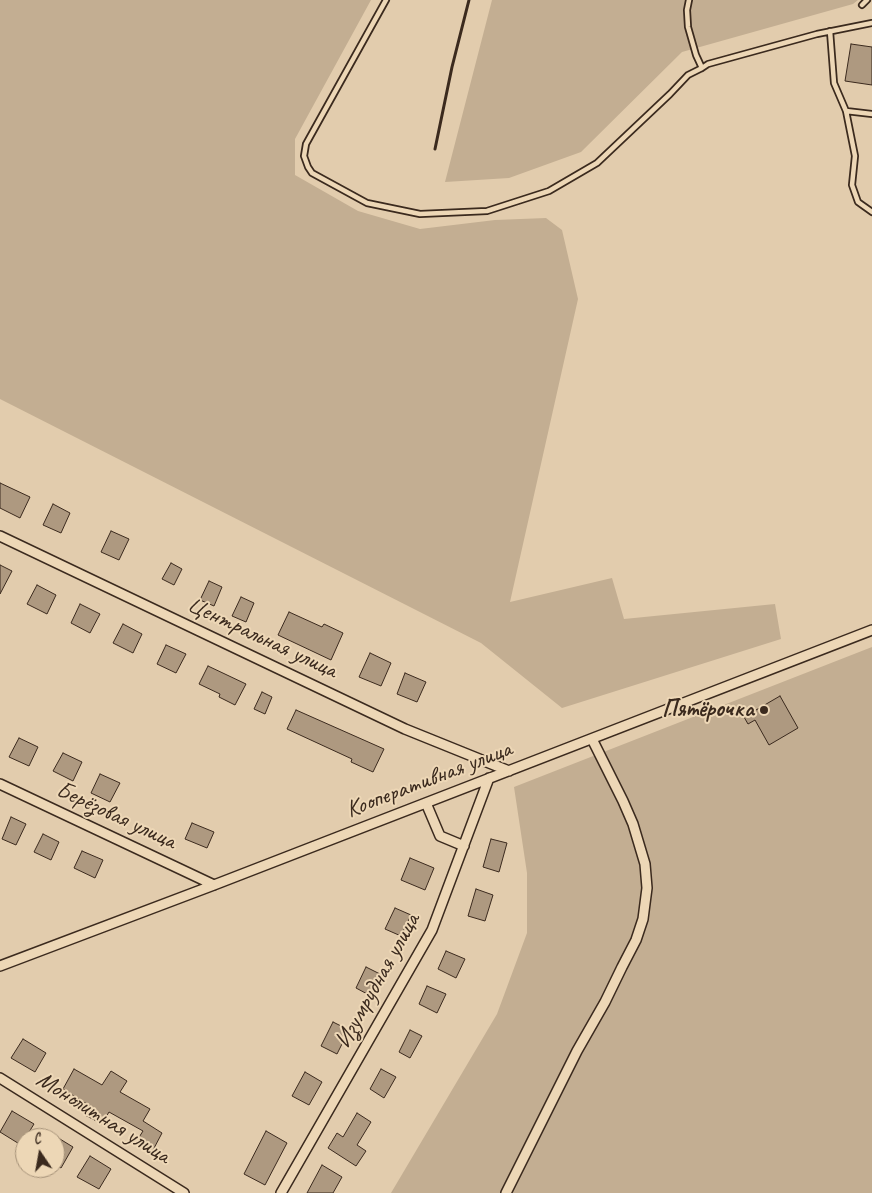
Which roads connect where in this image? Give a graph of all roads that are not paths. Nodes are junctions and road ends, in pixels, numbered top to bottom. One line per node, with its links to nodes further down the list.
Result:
1 (386, 0): 7 (lane)
2 (689, 0): 7 (lane)
3 (867, 0): 4 (lane)
4 (862, 5)
5 (872, 23): 6 (lane)
6 (830, 31): 7 (lane); 8 (lane)
7 (702, 68)
8 (846, 111): 9 (lane); 10 (lane)
9 (872, 114)
10 (872, 212)
11 (0, 536): 14 (street, Центральная улица)
12 (872, 630): 13 (street, Кооперативная улица)
13 (592, 738): 14 (street, Кооперативная улица); 24 (street)
14 (509, 771): 15 (street, Кооперативная улица)
15 (489, 778): 17 (street, Кооперативная улица); 18 (street, Изумрудная улица)
16 (0, 784): 19 (street, Берёзовая улица)
17 (426, 803): 18 (street); 19 (street, Кооперативная улица)
18 (464, 846): 23 (street, Изумрудная улица)
19 (214, 885): 20 (street, Кооперативная улица)
20 (0, 966)
21 (0, 1078): 22 (street, Монолитная улица)
22 (184, 1193)
23 (281, 1193)
24 (506, 1193)

